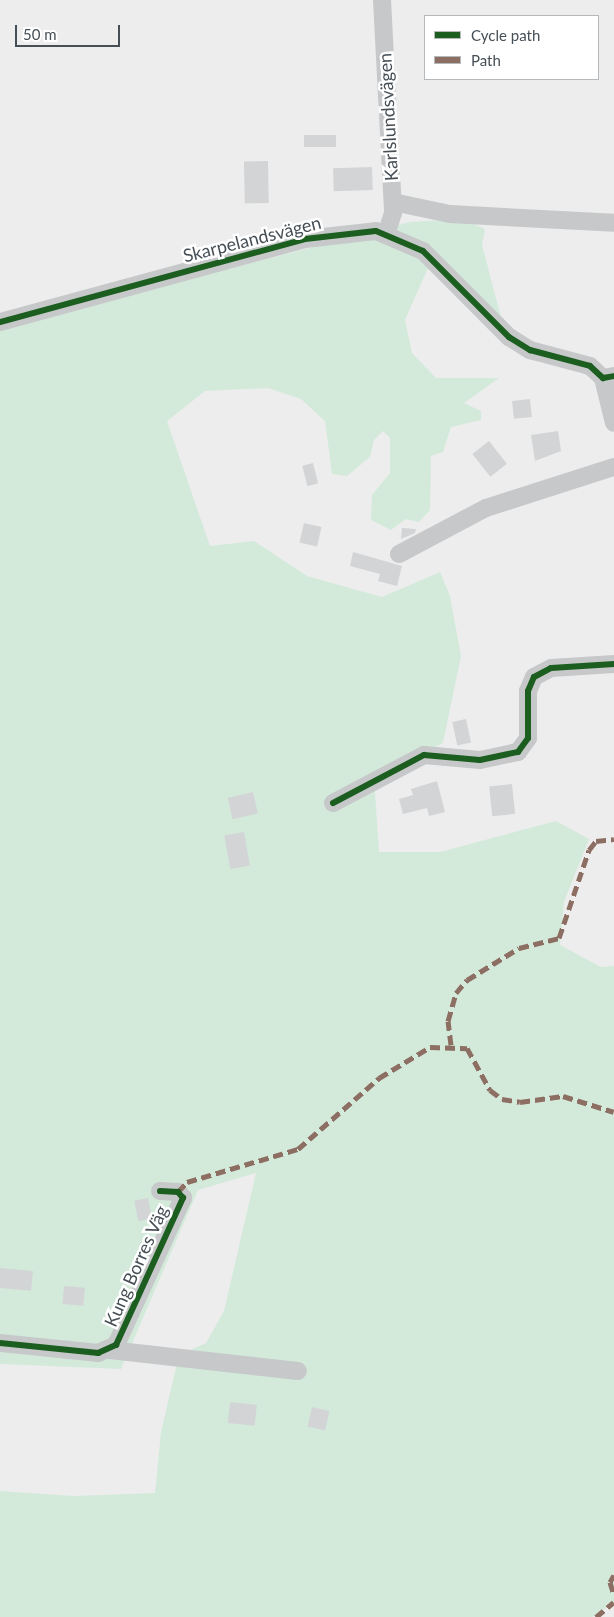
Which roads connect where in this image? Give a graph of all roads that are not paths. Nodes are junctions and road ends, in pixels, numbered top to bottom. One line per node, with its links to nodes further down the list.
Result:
1 (382, 0): 2 (street, Karlslundsvägen)
2 (393, 202): 3 (street); 4 (street, Karlslundsvägen)
3 (614, 223)
4 (387, 232): 5 (street, Skarpelandsvägen); 6 (street, Skarpelandsvägen)
5 (0, 322)
6 (609, 377): 7 (street)
7 (614, 423)
8 (614, 467): 9 (street)
9 (399, 554)
10 (614, 664): 11 (street)
11 (332, 803)
12 (160, 1191): 14 (street, Kung Borres Väg)
13 (0, 1343): 14 (street, Kung Borres Väg)
14 (110, 1350): 15 (street)
15 (298, 1371)

